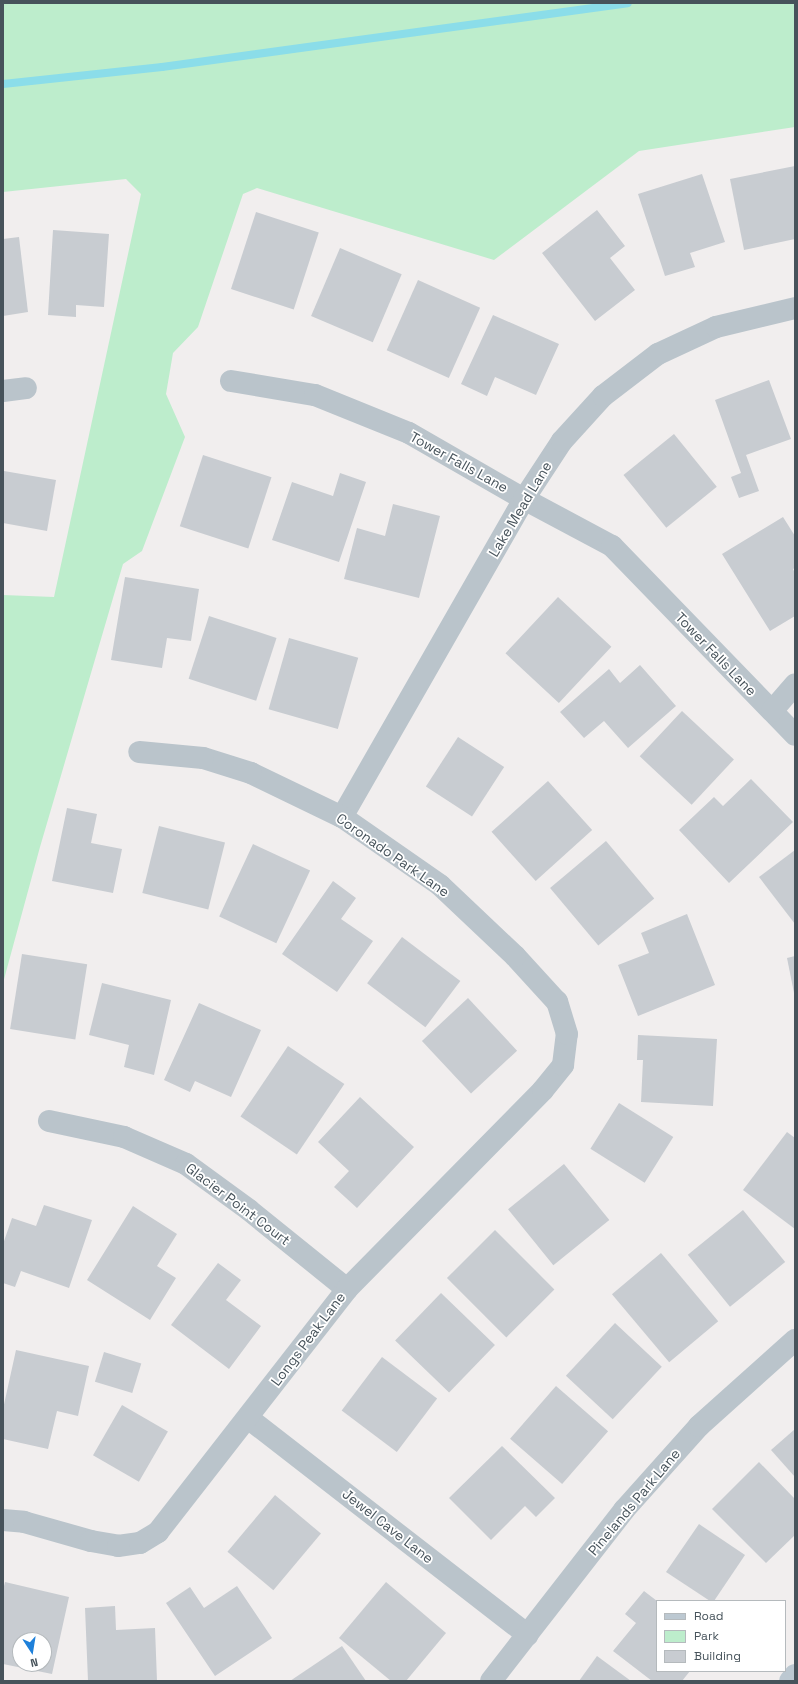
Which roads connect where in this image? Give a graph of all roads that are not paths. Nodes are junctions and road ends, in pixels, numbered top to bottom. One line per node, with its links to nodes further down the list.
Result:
1 (795, 308): 5 (street, Lake Mead Lane)
2 (231, 381): 5 (street, Tower Falls Lane)
3 (26, 388): 4 (street)
4 (3, 391)
5 (524, 499): 7 (street, Tower Falls Lane); 10 (street, Lake Mead Lane)
6 (795, 685): 7 (street)
7 (772, 711): 8 (street, Tower Falls Lane)
8 (795, 735)
9 (139, 752): 10 (street, Coronado Park Lane)
10 (342, 816): 11 (street, Coronado Park Lane)
11 (567, 1034): 13 (street, Longs Peak Lane)
12 (49, 1121): 13 (street, Glacier Point Court)
13 (347, 1289): 15 (street, Longs Peak Lane)
14 (795, 1340): 17 (street, Pinelands Park Lane)
15 (248, 1418): 16 (street, Longs Peak Lane); 17 (street, Jewel Cave Lane)
16 (3, 1520)
17 (528, 1634): 19 (street, Pinelands Park Lane)
18 (795, 1674): 20 (street)
19 (491, 1681)
20 (790, 1681)

